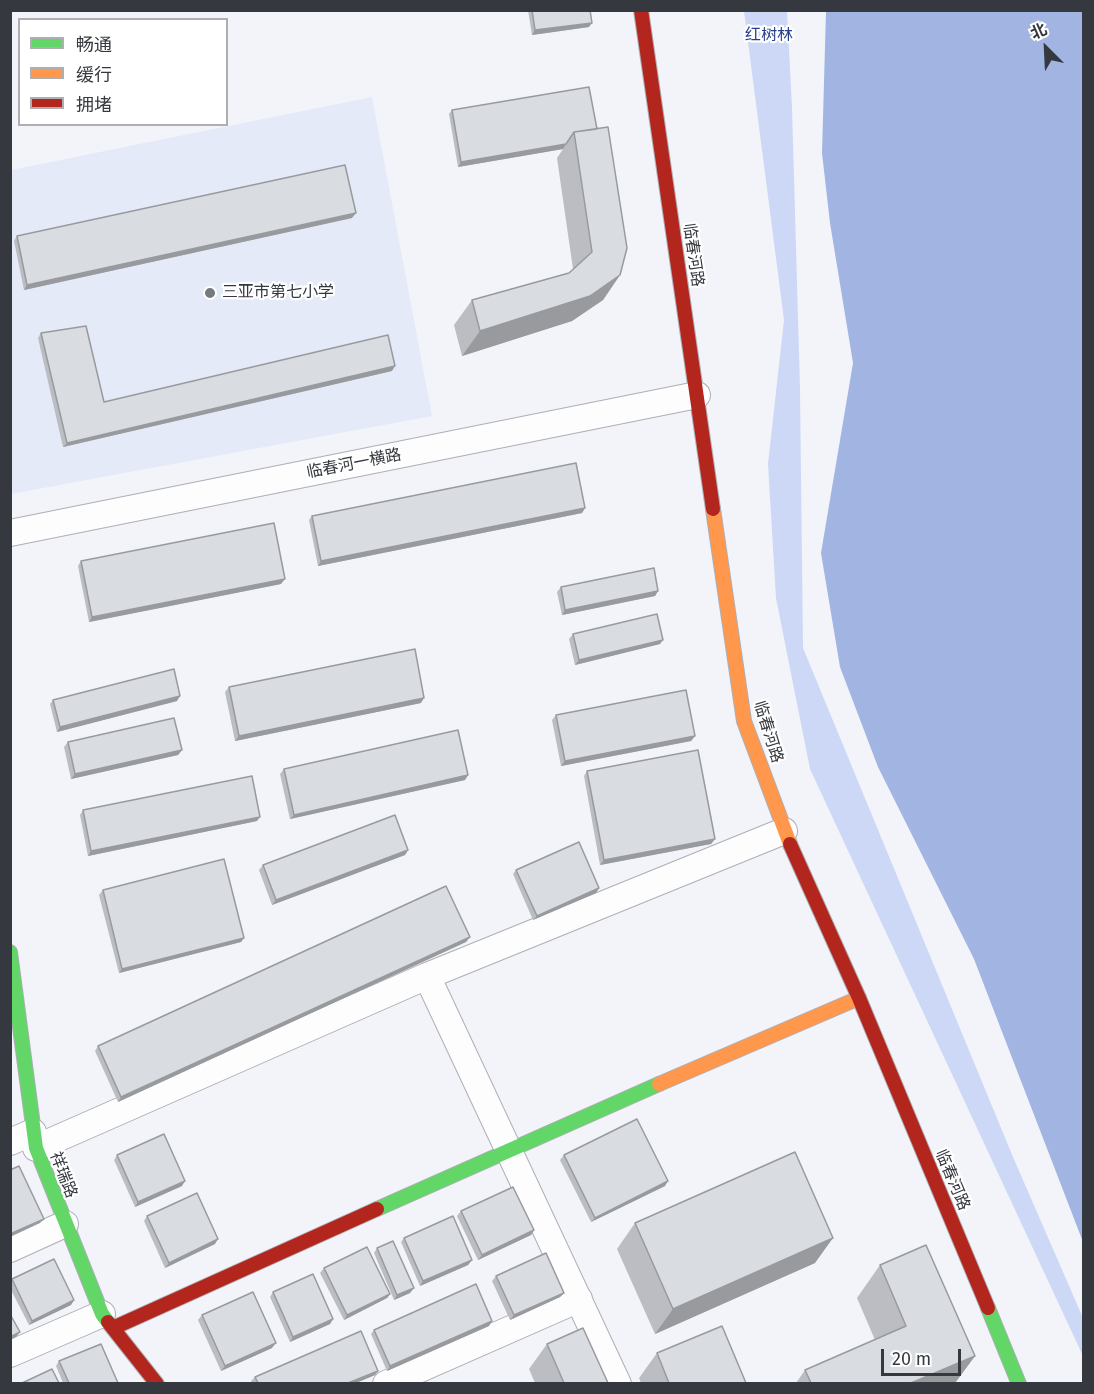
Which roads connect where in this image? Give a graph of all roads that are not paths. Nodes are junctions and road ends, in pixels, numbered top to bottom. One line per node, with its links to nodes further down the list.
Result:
1 (641, 10): 2 (street, 临春河路)
2 (697, 395): 3 (street, 临春河一横路); 4 (street, 临春河路)
3 (10, 533)
4 (784, 831): 6 (street); 7 (street, 临春河路)
5 (10, 952): 8 (street, 祥瑞路)
6 (427, 976): 8 (street); 9 (street)
7 (859, 999): 9 (street); 18 (street, 临春河路)
8 (26, 1141): 10 (street, 祥瑞路)
9 (509, 1149): 12 (street); 13 (street)
10 (65, 1224): 11 (street); 13 (street, 祥瑞路)
11 (10, 1249)
12 (579, 1299): 16 (street); 17 (street)
13 (107, 1321): 14 (street); 15 (street, 祥瑞路)
14 (10, 1354)
15 (157, 1383)
16 (386, 1383)
17 (618, 1383)
18 (1019, 1383)

